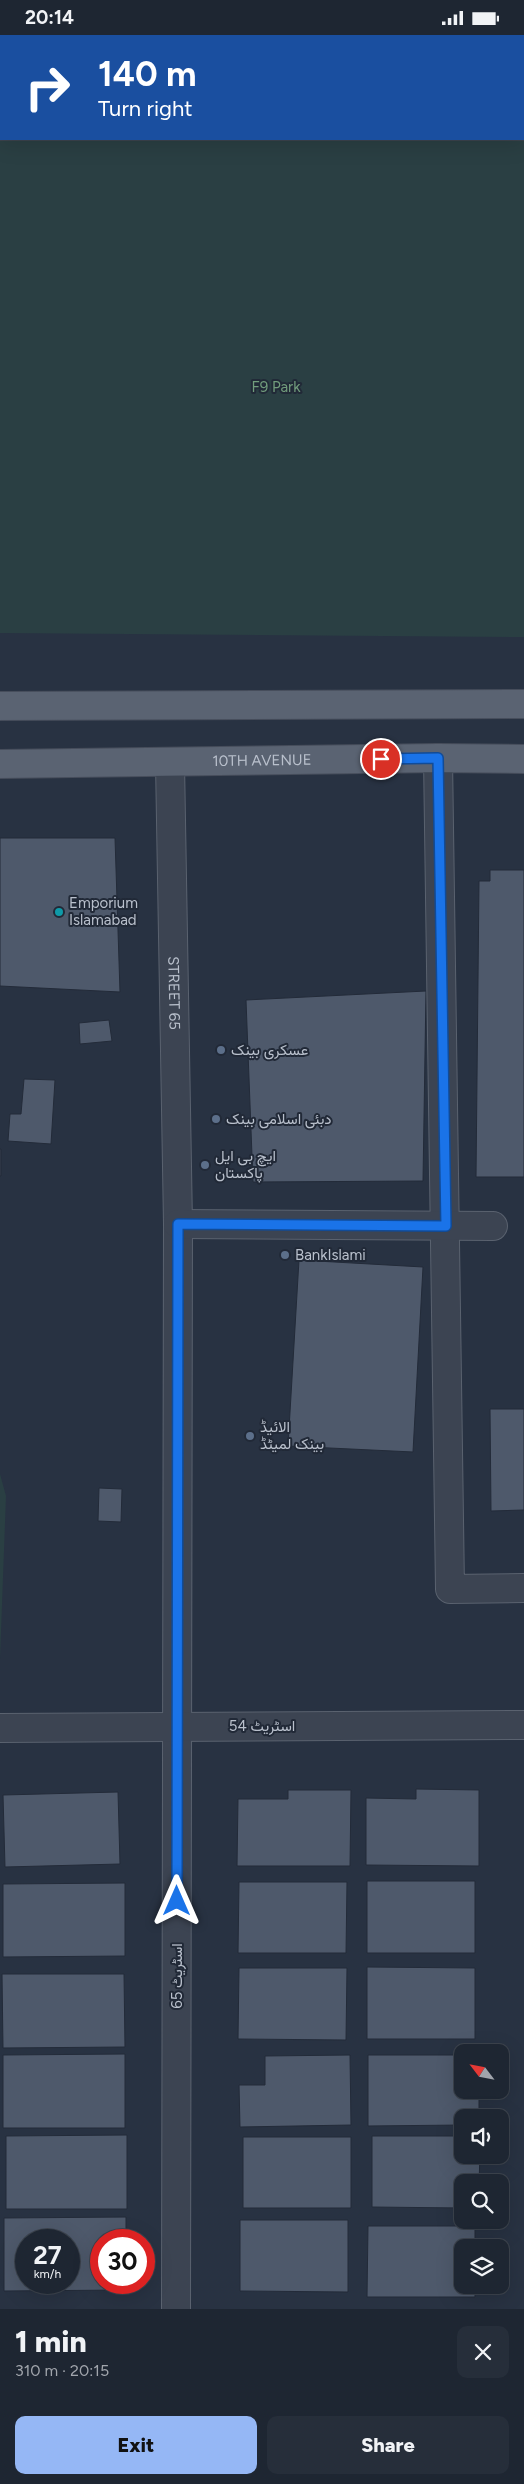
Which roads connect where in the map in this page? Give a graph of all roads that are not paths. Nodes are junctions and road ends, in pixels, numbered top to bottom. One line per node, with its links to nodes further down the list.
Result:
1 (524, 704): 2 (main road)
2 (0, 706)
3 (438, 758): 4 (main road, 10TH AVENUE); 5 (main road, 10TH AVENUE); 8 (street)
4 (524, 759)
5 (170, 763): 6 (main road, 10TH AVENUE); 7 (street, STREET 65)
6 (0, 764)
7 (178, 1224): 8 (street); 12 (street, اسٹریٹ 65)
8 (446, 1226): 9 (street); 10 (street)
9 (493, 1226)
10 (524, 1588)
11 (524, 1725): 12 (street, اسٹریٹ 54)
12 (177, 1726): 13 (street, اسٹریٹ 54); 14 (street, اسٹریٹ 65)
13 (0, 1728)
14 (176, 2309)

